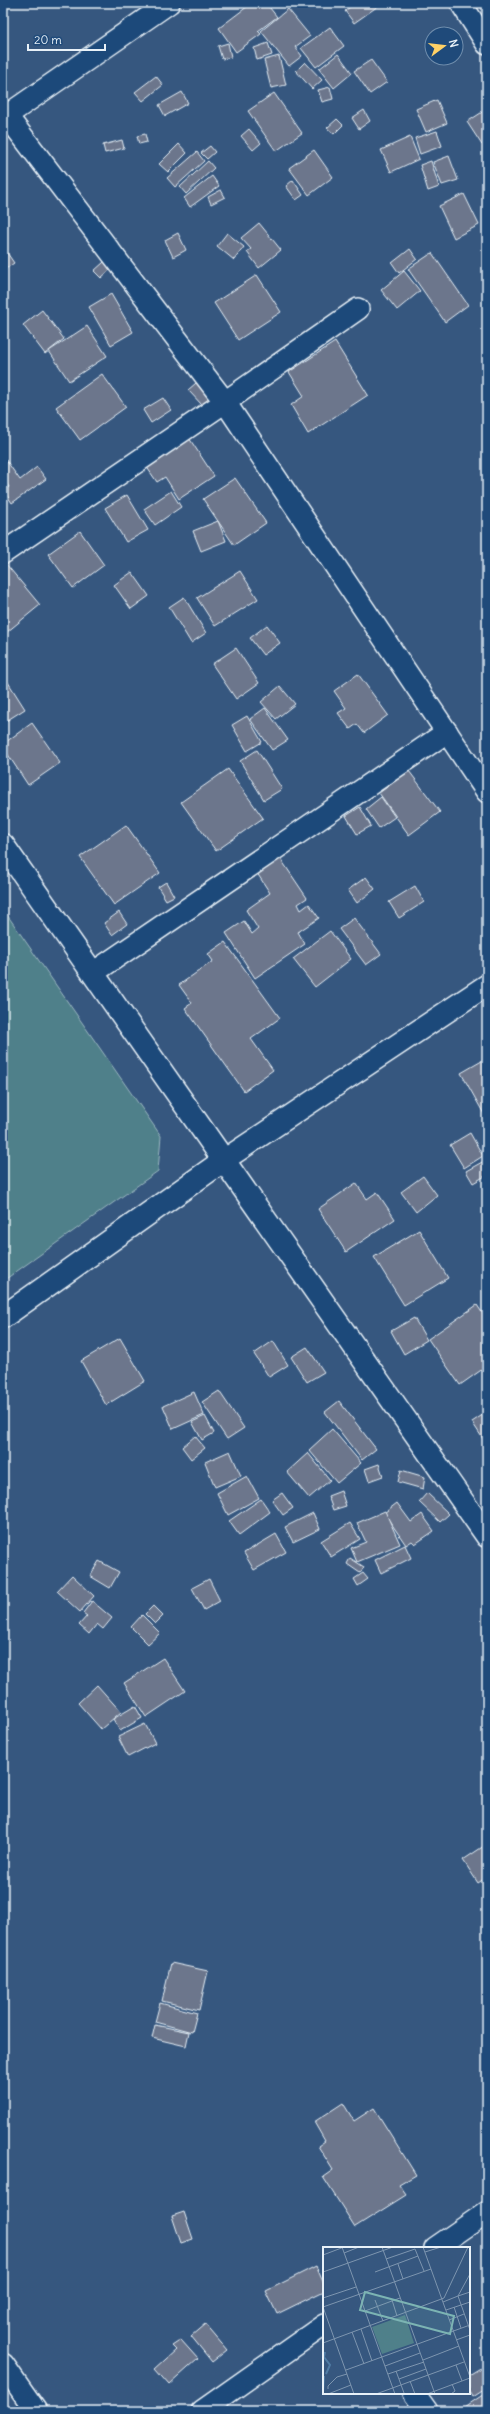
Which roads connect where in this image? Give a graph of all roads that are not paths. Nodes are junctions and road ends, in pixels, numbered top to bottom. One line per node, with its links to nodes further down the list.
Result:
1 (168, 3): 4 (street)
2 (461, 3): 3 (street)
3 (487, 44)
4 (5, 117): 6 (street)
5 (358, 309): 6 (street)
6 (225, 402): 7 (street); 8 (street)
7 (3, 553)
8 (447, 732): 9 (street); 11 (street)
9 (487, 792)
10 (3, 845): 11 (street)
11 (93, 973): 13 (street)
12 (487, 985): 13 (street)
13 (224, 1160): 14 (street); 15 (street)
14 (3, 1317)
15 (487, 1536)
16 (487, 2212): 17 (street)
17 (436, 2247)
18 (323, 2326): 22 (street)
19 (3, 2364): 21 (street)
20 (415, 2394): 23 (street)
21 (36, 2411)
22 (202, 2411)
23 (427, 2411)

